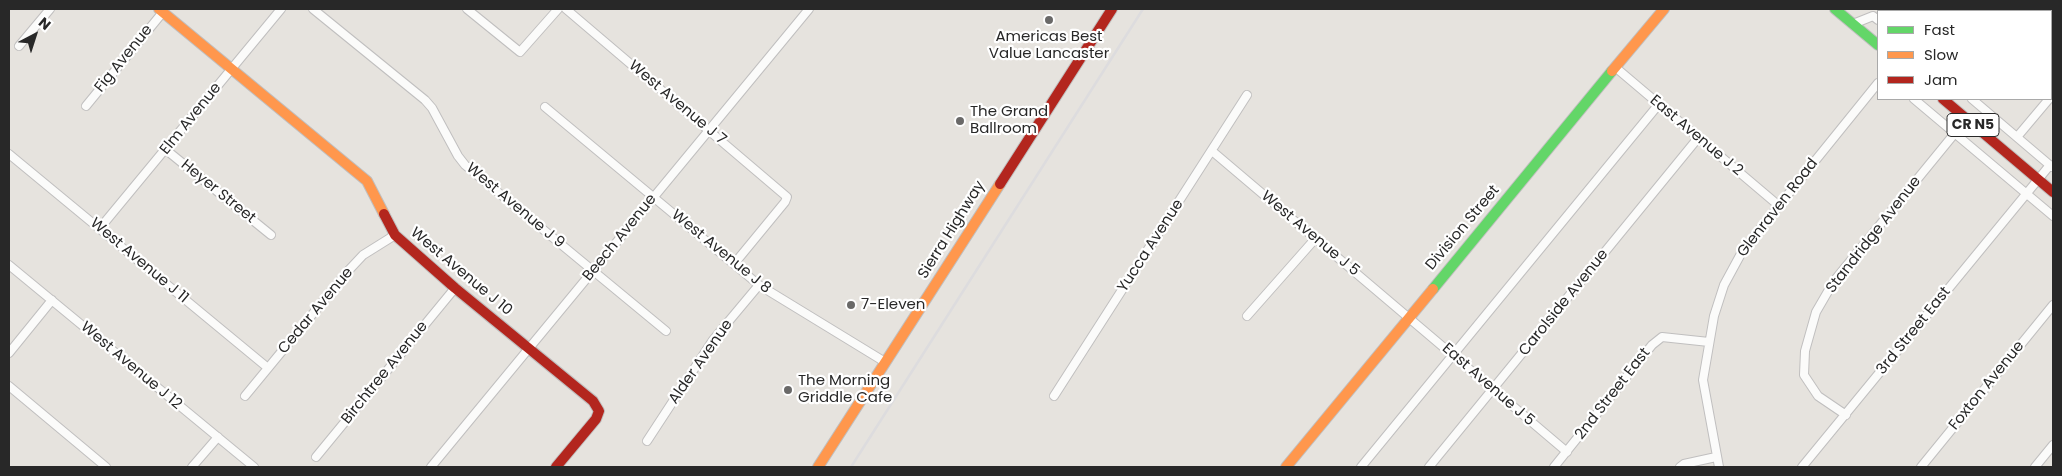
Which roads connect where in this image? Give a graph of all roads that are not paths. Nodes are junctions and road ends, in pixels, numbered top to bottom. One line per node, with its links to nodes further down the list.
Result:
1 (50, 9): 15 (street)
2 (281, 9): 17 (street, Elm Avenue)
3 (314, 9): 47 (street, West Avenue J 9)
4 (467, 9): 5 (street)
5 (558, 9)
6 (566, 9): 27 (street, West Avenue J 7)
7 (809, 9): 27 (street, Beech Avenue)
8 (1112, 9): 59 (main road, Sierra Highway)
9 (1664, 9): 16 (main road, Division Street)
10 (1835, 9): 13 (main road)
11 (161, 11): 17 (main road, West Avenue J 10); 25 (street, Fig Avenue)
12 (1877, 19): 13 (street)
13 (1853, 24): 14 (main road)
14 (1877, 44)
15 (19, 46)
16 (1615, 67): 24 (street, East Avenue J 2); 53 (main road, Division Street)
17 (231, 69): 31 (street, Elm Avenue); 43 (main road, West Avenue J 10)
18 (1877, 84): 39 (street, Glenraven Road)
19 (1247, 95): 32 (street, Yucca Avenue)
20 (1915, 100): 28 (street)
21 (1943, 100): 35 (main road, CR N5)
22 (1973, 100): 29 (street)
23 (2048, 100): 29 (street)
24 (1659, 104): 30 (street, East Avenue J 2); 58 (street)
25 (86, 106)
26 (545, 108): 38 (street, West Avenue J 8)
27 (708, 130): 38 (street, Beech Avenue); 45 (street, West Avenue J 7)
28 (1954, 133): 37 (street); 65 (street, Standridge Avenue)
29 (2017, 137): 34 (street)
30 (1698, 138): 39 (street, East Avenue J 2); 62 (street, Carolside Avenue)
31 (165, 149): 41 (street, Elm Avenue); 42 (street, Heyer Street)
32 (1212, 151): 44 (street, West Avenue J 5); 64 (street, Yucca Avenue)
33 (9, 154): 41 (street, West Avenue J 11)
34 (2052, 166): 35 (street, 3rd Street East)
35 (2038, 179): 36 (main road, CR N5); 37 (street, 3rd Street East)
36 (2053, 192)
37 (2026, 194): 40 (street); 65 (street, 3rd Street East)
38 (653, 197): 45 (street, West Avenue J 8); 47 (street, Beech Avenue)
39 (1778, 205): 55 (street, Glenraven Road)
40 (2053, 216)
41 (100, 228): 60 (street, West Avenue J 11)
42 (271, 235)
43 (395, 235): 49 (main road, West Avenue J 10); 60 (street, Cedar Avenue)
44 (1314, 239): 52 (street); 53 (street, West Avenue J 5)
45 (734, 264): 48 (street, West Avenue J 8)
46 (9, 265): 50 (street, West Avenue J 12)
47 (592, 272): 54 (street, West Avenue J 9); 56 (street, Beech Avenue)
48 (759, 285): 59 (street, West Avenue J 8); 67 (street, Alder Avenue)
49 (455, 288): 56 (main road, West Avenue J 10); 70 (street, Birchtree Avenue)
50 (52, 300): 57 (street); 66 (street, West Avenue J 12)
51 (2053, 305): 85 (street, Foxton Avenue)
52 (1247, 316)
53 (1409, 317): 58 (street, East Avenue J 5); 78 (main road, Division Street)
54 (666, 331)
55 (1709, 342): 69 (street, 2nd Street East); 71 (street, Glenraven Road)
56 (529, 349): 75 (street, Beech Avenue); 76 (main road, West Avenue J 10)
57 (9, 353)
58 (1454, 355): 62 (street, East Avenue J 5); 79 (street)
59 (885, 362): 77 (main road, Sierra Highway)
60 (268, 368): 63 (street, Cedar Avenue)
61 (9, 386): 72 (street)
62 (1493, 389): 69 (street, East Avenue J 5); 80 (street, Carolside Avenue)
63 (245, 396)
64 (1054, 396)
65 (1846, 415): 84 (street, 3rd Street East)
66 (218, 437): 73 (street); 74 (street, West Avenue J 12)
67 (647, 441)
68 (2053, 445): 86 (street)
69 (1567, 452): 81 (street, 2nd Street East)
70 (316, 457)
71 (1716, 457): 82 (street); 83 (street, Glenraven Road)
72 (106, 467)
73 (192, 467)
74 (254, 467)
75 (431, 467)
76 (556, 467)
77 (818, 467)
78 (1286, 467)
79 (1361, 467)
80 (1429, 467)
81 (1554, 467)
82 (1680, 467)
83 (1719, 467)
84 (1802, 467)
85 (1921, 467)
86 (2035, 467)

